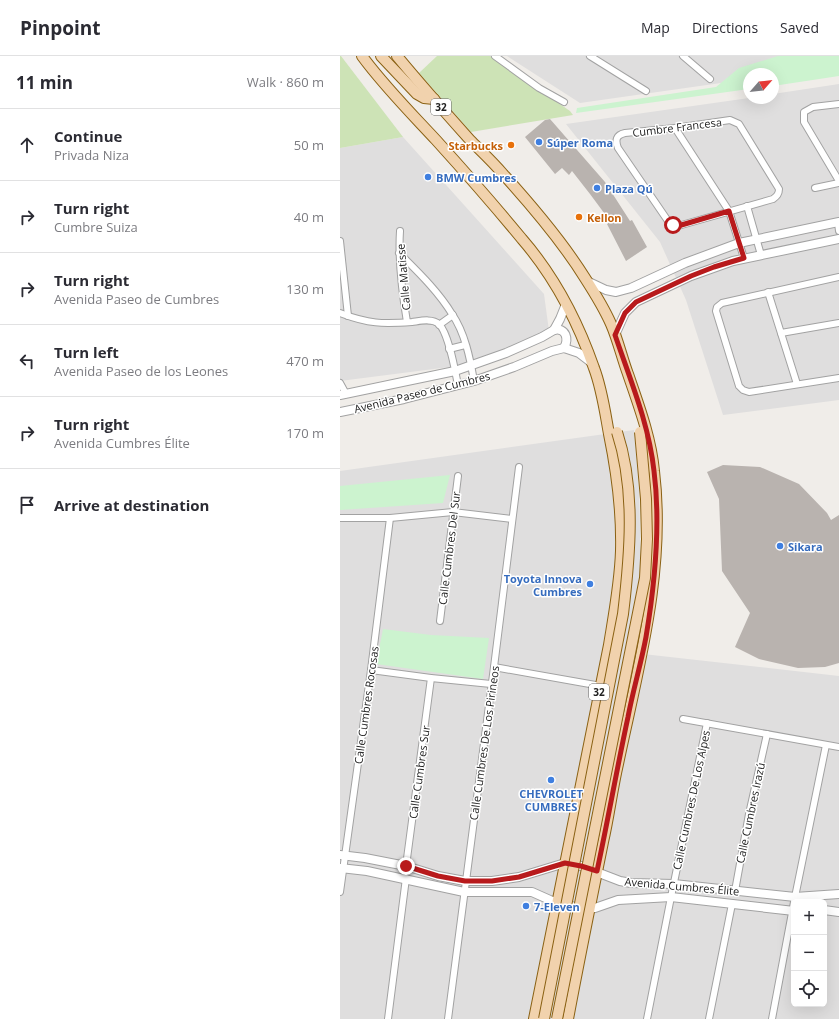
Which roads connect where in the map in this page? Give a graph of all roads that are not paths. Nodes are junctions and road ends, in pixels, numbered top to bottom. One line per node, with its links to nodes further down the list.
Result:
1 (362, 56): 29 (main road, 32)
2 (381, 56): 9 (main road)
3 (396, 56): 9 (main road, 32)
4 (495, 56): 10 (street)
5 (590, 56): 8 (street)
6 (683, 56): 7 (street)
7 (710, 79)
8 (646, 91)
9 (434, 99): 27 (main road, 32)
10 (564, 102)
11 (839, 104): 13 (street)
12 (676, 128): 15 (street, Cumbre Francesa); 16 (street); 16 (street, Cumbre Francesa)
13 (839, 182): 14 (street)
14 (815, 188)
15 (747, 206): 16 (street); 19 (street)
16 (729, 211): 22 (street)
17 (838, 225): 19 (street)
18 (400, 231): 23 (street, Calle Matisse)
19 (756, 239): 22 (street); 24 (street)
20 (839, 239): 24 (street)
21 (340, 240): 32 (street)
22 (740, 243): 25 (street); 27 (street)
23 (399, 253): 31 (street); 33 (street, Calle Matisse)
24 (761, 255): 25 (street)
25 (744, 258): 38 (street)
26 (839, 277): 28 (street)
27 (587, 281): 38 (main road, 32)
28 (768, 292): 37 (street); 48 (street)
29 (566, 304): 36 (street); 42 (main road, 32)
30 (340, 313): 32 (street)
31 (453, 315): 35 (street); 39 (street)
32 (348, 316): 33 (street)
33 (407, 322): 35 (street)
34 (839, 323): 37 (street)
35 (439, 325): 41 (street)
36 (554, 330): 40 (street); 43 (street, Avenida Paseo de Cumbres)
37 (781, 333): 48 (street)
38 (615, 335): 53 (main road, 32)
39 (465, 345): 41 (street); 43 (street)
40 (564, 348): 42 (street); 46 (street, Avenida Paseo de Cumbres)
41 (450, 349): 44 (street)
42 (592, 363): 50 (main road, 32)
43 (471, 366): 44 (street, Avenida Paseo de Cumbres); 46 (street)
44 (455, 371): 49 (street); 51 (street, Avenida Paseo de Cumbres)
45 (839, 378): 48 (street)
46 (474, 381): 49 (street, Avenida Paseo de Cumbres)
47 (340, 383): 51 (street)
48 (796, 384)
49 (458, 385): 52 (street, Avenida Paseo de Cumbres)
50 (600, 389): 65 (main road, 32); 101 (main road, bridge)
51 (343, 394)
52 (340, 412)
53 (642, 415): 72 (main road, 32); 102 (main road, bridge)
54 (519, 468): 59 (street, Calle Cumbres De Los Pirineos)
55 (458, 476): 56 (street, Calle Cumbres Del Sur)
56 (453, 512): 58 (street); 59 (street); 60 (street, Calle Cumbres Del Sur)
57 (340, 518): 58 (street)
58 (390, 518): 62 (street, Calle Cumbres Rocosas)
59 (512, 519): 61 (street, Calle Cumbres De Los Pirineos)
60 (440, 620)
61 (494, 667): 64 (street, Calle Cumbres De Los Pirineos); 65 (street)
62 (371, 670): 63 (street); 73 (street, Calle Cumbres Rocosas)
63 (431, 678): 64 (street); 75 (street, Calle Cumbres Sur)
64 (491, 684): 79 (street, Calle Cumbres De Los Pirineos)
65 (600, 686): 71 (main road, 32)
66 (683, 719): 67 (street)
67 (707, 723): 68 (street); 80 (street, Calle Cumbres De Los Alpes)
68 (767, 734): 69 (street); 81 (street, Calle Cumbres Irazú)
69 (826, 745): 70 (street); 86 (street)
70 (839, 747)
71 (571, 830): 72 (main road); 74 (main road, 32)
72 (604, 842): 77 (main road, 32)
73 (342, 856): 75 (street, Avenida Cumbres Élite); 76 (street, Calle Cumbres Rocosas)
74 (565, 863): 77 (street, Avenida Cumbres Élite); 79 (street, Avenida Cumbres Élite); 89 (main road, 32)
75 (406, 866): 79 (street, Avenida Cumbres Élite)
76 (341, 868): 78 (street, Avenida Cumbres Élite); 82 (street, Calle Cumbres Rocosas)
77 (597, 871): 80 (street, Avenida Cumbres Élite); 91 (main road, 32)
78 (406, 878): 83 (street, Avenida Cumbres Élite); 98 (street)
79 (465, 881): 83 (street, Calle Cumbres De Los Pirineos)
80 (674, 884): 81 (street, Avenida Cumbres Élite); 85 (street, Calle Cumbres De Los Alpes)
81 (735, 891): 88 (street, Avenida Cumbres Élite)
82 (340, 892)
83 (464, 892): 89 (street, Avenida Cumbres Élite); 99 (street, Calle Cumbres De Los Pirineos)
84 (839, 894): 87 (street, Avenida Cumbres Élite)
85 (671, 897): 90 (street, Avenida Cumbres Élite); 91 (street, Avenida Cumbres Élite); 104 (street, Calle Cumbres De Los Alpes)
86 (794, 899)
87 (802, 899)
88 (791, 900)
89 (558, 902): 91 (street, Avenida Cumbres Élite); 96 (main road, 32)
90 (732, 904): 93 (street, Avenida Cumbres Élite); 105 (street)
91 (590, 909): 97 (main road, 32)
92 (827, 910): 94 (street)
93 (791, 911)
94 (839, 912)
95 (791, 921): 106 (street)
96 (552, 934): 97 (main road); 100 (main road, 32)
97 (581, 946): 103 (main road, 32)
98 (388, 1019)
99 (448, 1019)
100 (534, 1019)
101 (544, 1019)
102 (557, 1019)
103 (568, 1019)
104 (647, 1019)
105 (709, 1019)
106 (772, 1019)

